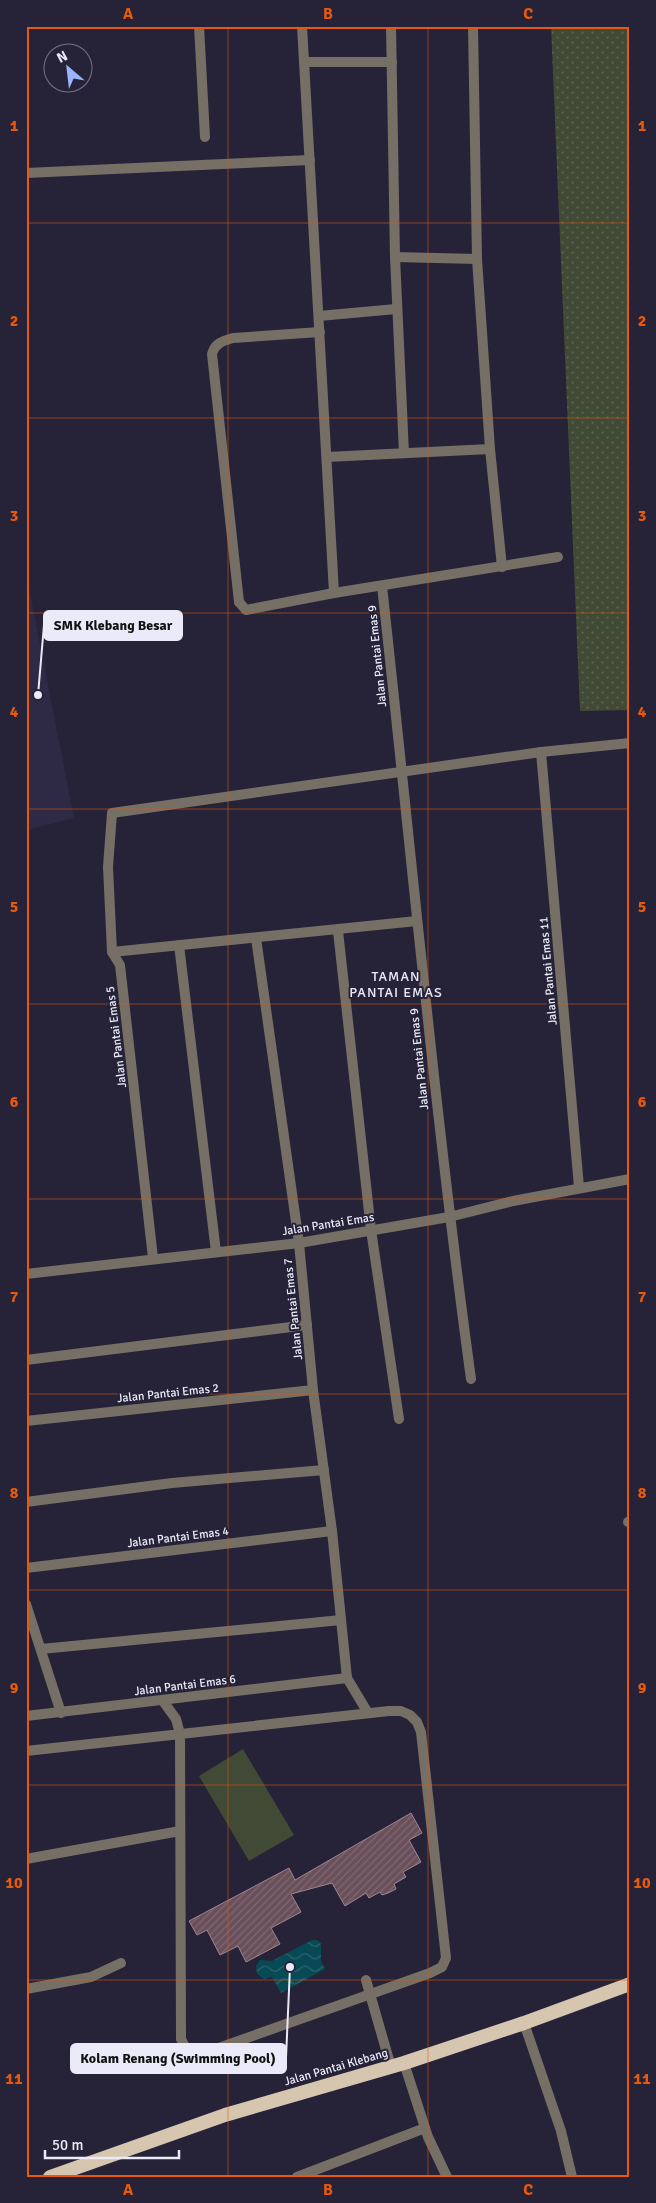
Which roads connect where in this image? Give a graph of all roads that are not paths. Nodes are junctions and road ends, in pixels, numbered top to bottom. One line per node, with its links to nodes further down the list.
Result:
1 (199, 26): 7 (street)
2 (302, 26): 5 (street)
3 (391, 26): 6 (street)
4 (473, 26): 11 (street)
5 (304, 62): 6 (street); 8 (street)
6 (392, 62): 10 (street)
7 (205, 137)
8 (310, 160): 9 (street); 13 (street)
9 (26, 173)
10 (394, 258): 11 (street); 12 (street)
11 (477, 258): 15 (street)
12 (396, 308): 13 (street); 16 (street)
13 (318, 316): 14 (street)
14 (320, 332): 17 (street); 21 (street)
15 (490, 449): 16 (street); 19 (street)
16 (404, 452): 17 (street)
17 (327, 457): 21 (street)
18 (558, 557): 19 (street)
19 (502, 566): 20 (street)
20 (382, 586): 21 (street); 24 (street, Jalan Pantai Emas 9)
21 (334, 593)
22 (630, 743): 23 (street)
23 (541, 752): 24 (street); 31 (street, Jalan Pantai Emas 11)
24 (401, 773): 25 (street, Jalan Pantai Emas 9); 29 (street, Jalan Pantai Emas 5)
25 (417, 921): 26 (street); 32 (street, Jalan Pantai Emas 9)
26 (338, 931): 27 (street); 33 (street)
27 (256, 938): 28 (street); 34 (street, Jalan Pantai Emas 7)
28 (179, 945): 29 (street); 35 (street)
29 (112, 952): 36 (street, Jalan Pantai Emas 5)
30 (630, 1179): 31 (street, Jalan Pantai Emas)
31 (579, 1187): 32 (street, Jalan Pantai Emas)
32 (449, 1217): 33 (street, Jalan Pantai Emas); 40 (street, Jalan Pantai Emas 9)
33 (371, 1230): 34 (street, Jalan Pantai Emas); 42 (street)
34 (299, 1243): 35 (street, Jalan Pantai Emas); 38 (street, Jalan Pantai Emas 7)
35 (216, 1252): 36 (street, Jalan Pantai Emas)
36 (153, 1258): 37 (street, Jalan Pantai Emas)
37 (26, 1274)
38 (307, 1325): 39 (street); 41 (street, Jalan Pantai Emas 7)
39 (26, 1360)
40 (471, 1379)
41 (313, 1390): 43 (street, Jalan Pantai Emas 2); 44 (street, Jalan Pantai Emas 7)
42 (399, 1419)
43 (26, 1421)
44 (324, 1470): 45 (street); 46 (street, Jalan Pantai Emas 7)
45 (26, 1502)
46 (332, 1532): 47 (street, Jalan Pantai Emas 4); 49 (street, Jalan Pantai Emas 7)
47 (26, 1568)
48 (26, 1604): 50 (street)
49 (341, 1620): 50 (street); 51 (street, Jalan Pantai Emas 7)
50 (41, 1649): 53 (street)
51 (347, 1678): 52 (street, Jalan Pantai Emas 6); 54 (street)
52 (162, 1700): 53 (street, Jalan Pantai Emas 6); 56 (street)
53 (61, 1713): 55 (street, Jalan Pantai Emas 6)
54 (368, 1713): 56 (street); 64 (street)
55 (26, 1716)
56 (180, 1734): 57 (street); 58 (street)
57 (26, 1751)
58 (180, 1831): 59 (street); 64 (street)
59 (26, 1859)
60 (121, 1963): 63 (street)
61 (366, 1980): 64 (street)
62 (630, 1984): 65 (highway, Jalan Pantai Klebang)
63 (26, 1989)
64 (370, 1994): 66 (street)
65 (524, 2022): 66 (highway, Jalan Pantai Klebang); 73 (street)
66 (398, 2065): 67 (street); 68 (highway, Jalan Pantai Klebang)
67 (427, 2133): 71 (street); 72 (street)
68 (66, 2171): 69 (highway); 70 (highway, Jalan Pantai Klebang)
69 (39, 2177)
70 (50, 2177)
71 (296, 2177)
72 (447, 2177)
73 (572, 2177)

